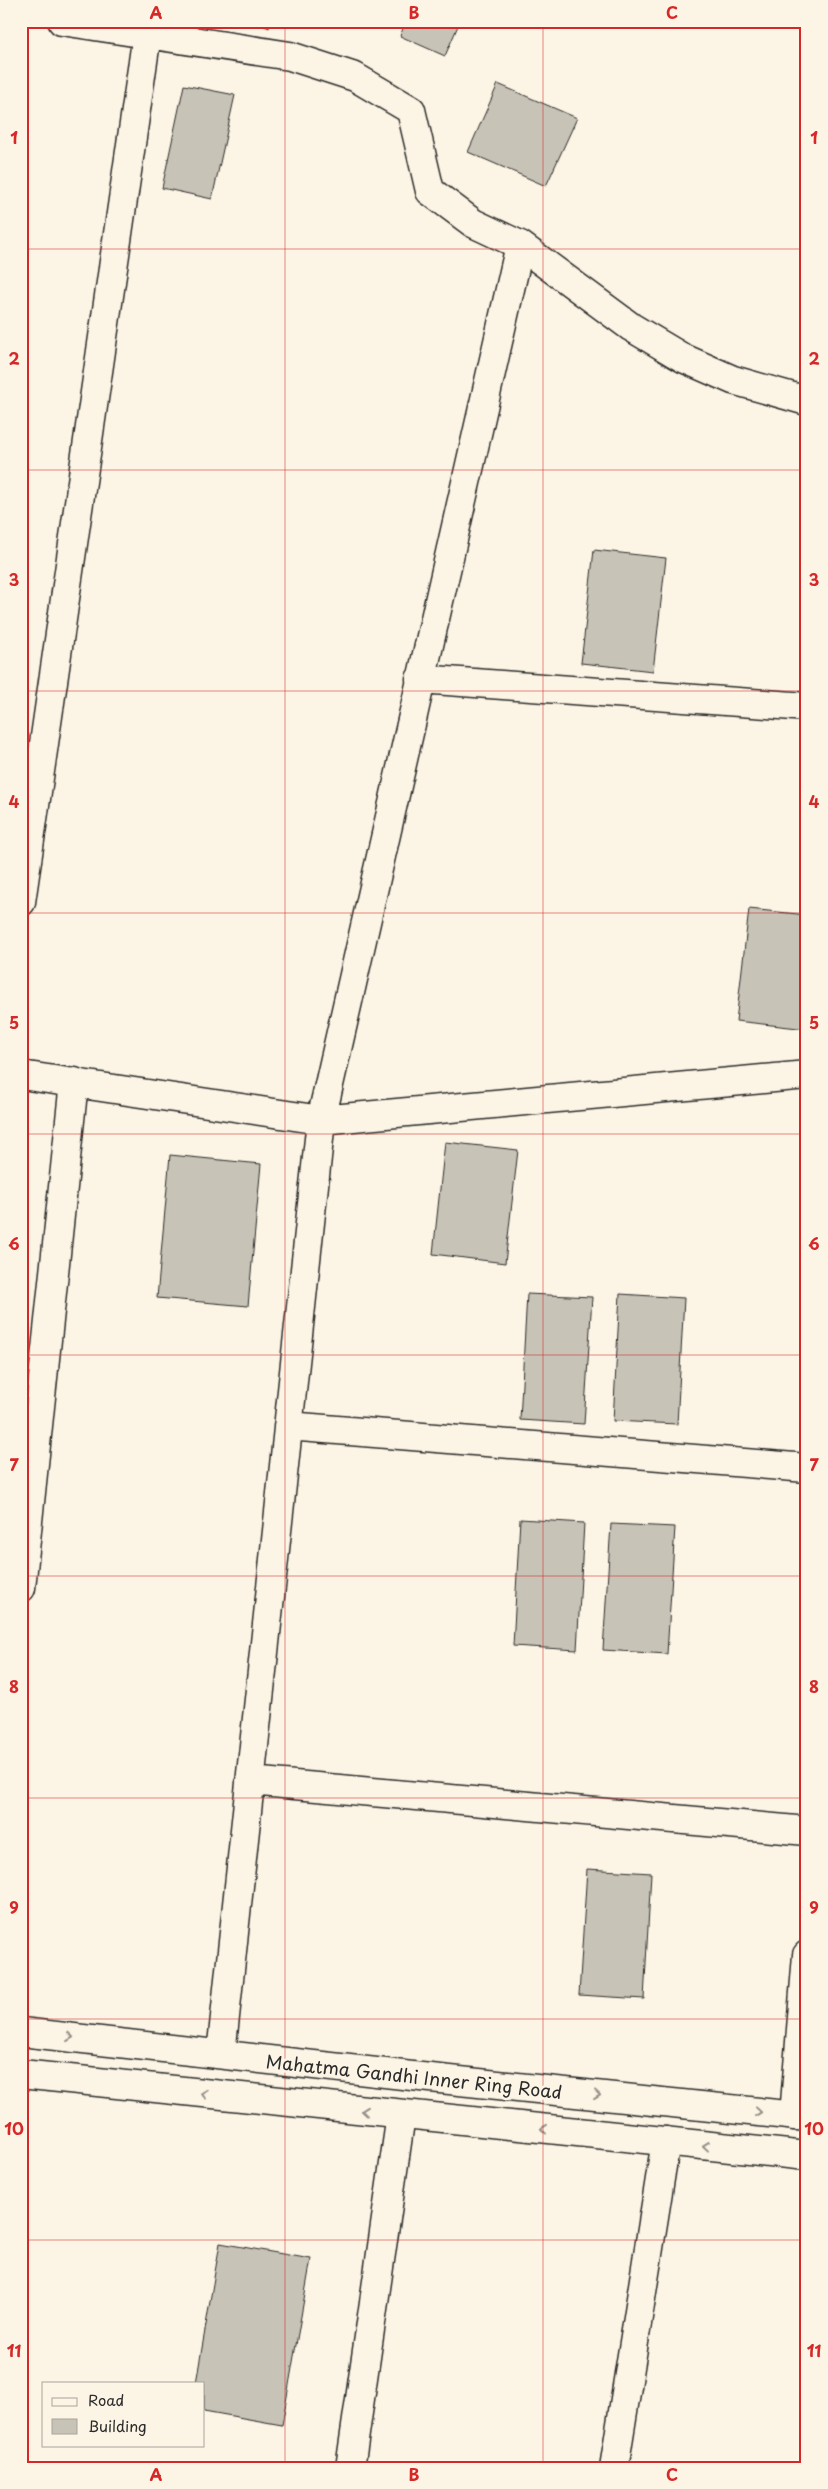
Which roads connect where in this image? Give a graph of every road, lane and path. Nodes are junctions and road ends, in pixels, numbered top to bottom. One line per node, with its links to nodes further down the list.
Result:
1 (62, 21): 2 (street)
2 (147, 34): 3 (street); 7 (street)
3 (520, 245): 4 (street); 5 (street)
4 (807, 401)
5 (420, 679): 6 (street); 11 (street)
6 (807, 707)
7 (21, 902)
8 (807, 1074): 11 (street)
9 (21, 1075): 10 (street)
10 (74, 1082): 11 (street); 14 (street)
11 (321, 1120): 12 (street)
12 (288, 1426): 13 (street); 15 (street)
13 (807, 1468)
14 (21, 1588)
15 (250, 1781): 16 (street); 19 (street)
16 (807, 1831)
17 (807, 1955): 22 (street)
18 (21, 2032): 19 (street, Mahatma Gandhi Inner Ring Road, one-way to 19)
19 (221, 2054): 22 (street, Mahatma Gandhi Inner Ring Road, one-way to 22)
20 (21, 2074): 21 (street, one-way to 20)
21 (401, 2115): 23 (street, one-way to 21); 25 (street)
22 (801, 2117)
23 (666, 2141): 24 (street, one-way to 23); 26 (street)
24 (807, 2156)
25 (350, 2468)
26 (614, 2468)

